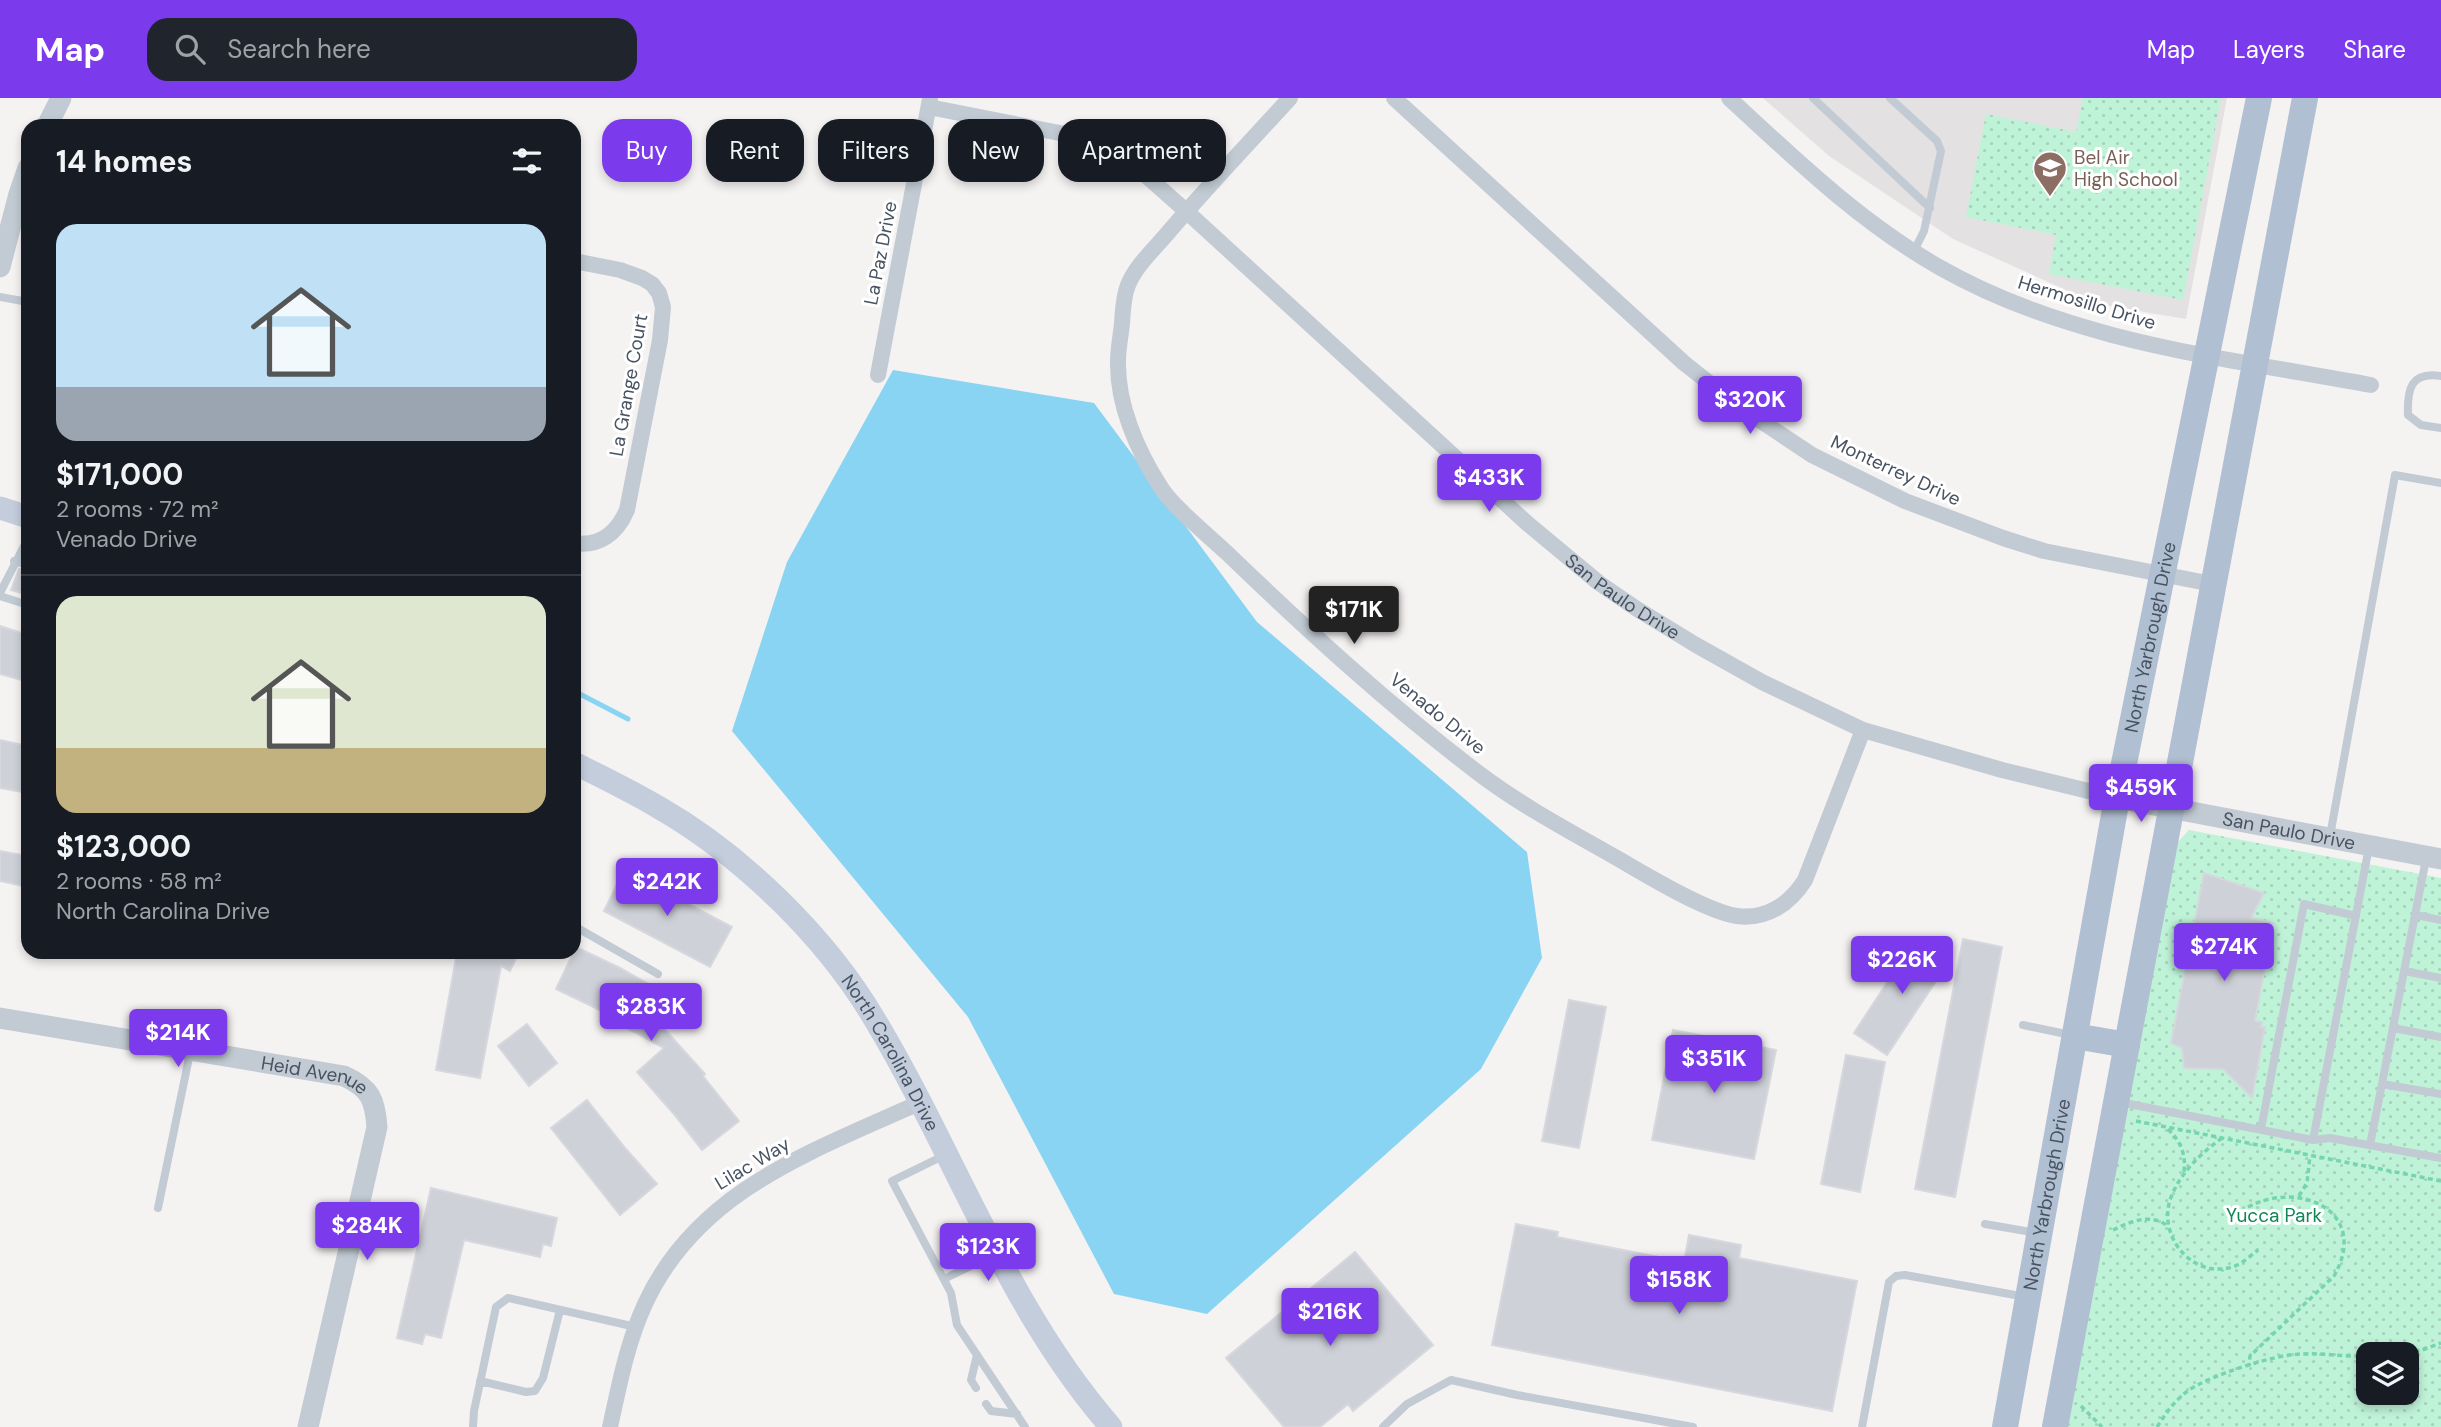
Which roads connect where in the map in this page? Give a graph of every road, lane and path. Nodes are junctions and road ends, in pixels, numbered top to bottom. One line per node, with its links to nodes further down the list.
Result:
1 (61, 98): 10 (street)
2 (1290, 98): 13 (street, Venado Drive)
3 (1394, 98): 33 (street, Monterrey Drive)
4 (1729, 98): 15 (street, Hermosillo Drive)
5 (1813, 98): 12 (lane)
6 (1890, 98): 12 (lane)
7 (2259, 98): 20 (main road, North Yarbrough Drive)
8 (2305, 98): 21 (main road)
9 (930, 102): 13 (street, San Paulo Drive); 22 (street, La Paz Drive)
10 (50, 119)
11 (21, 183): 14 (street)
12 (1930, 208): 15 (lane)
13 (1186, 211): 37 (street, San Paulo Drive); 37 (street, Venado Drive)
14 (6, 213): 17 (street)
15 (1914, 251): 20 (street, Hermosillo Drive)
16 (581, 262): 29 (street, La Grange Court)
17 (0, 267)
18 (0, 298): 19 (lane)
19 (21, 301)
20 (2208, 356): 21 (street, Hermosillo Drive); 33 (main road, North Yarbrough Drive)
21 (2255, 364): 24 (street, Hermosillo Drive); 34 (main road)
22 (878, 375)
23 (2441, 376): 25 (lane)
24 (2371, 385)
25 (2441, 428)
26 (2441, 483): 41 (lane)
27 (0, 508): 28 (main road)
28 (21, 515)
29 (581, 543)
30 (21, 550): 31 (lane)
31 (15, 561): 32 (lane); 35 (lane)
32 (21, 563)
33 (2162, 576): 34 (street, Monterrey Drive); 39 (main road, North Yarbrough Drive)
34 (2212, 584): 40 (main road)
35 (0, 595): 36 (lane)
36 (21, 601)
37 (1863, 730): 39 (street, San Paulo Drive)
38 (581, 766): 60 (main road, North Carolina Drive)
39 (2118, 798): 40 (street, San Paulo Drive); 54 (main road, North Yarbrough Drive)
40 (2172, 808): 41 (street, San Paulo Drive); 56 (main road)
41 (2329, 838): 42 (street, San Paulo Drive)
42 (2369, 845): 43 (street, San Paulo Drive); 45 (lane)
43 (2434, 857): 44 (lane)
44 (2416, 915): 46 (lane); 48 (lane)
45 (2356, 916): 63 (lane); 65 (lane)
46 (2441, 920)
47 (581, 930): 49 (lane)
48 (2404, 971): 50 (lane); 53 (lane)
49 (658, 974)
50 (2441, 978)
51 (0, 1018): 57 (street, Heid Avenue)
52 (2023, 1025): 54 (lane)
53 (2393, 1028): 55 (lane); 58 (lane)
54 (2075, 1036): 56 (main road); 77 (main road, North Yarbrough Drive)
55 (2441, 1037)
56 (2127, 1045): 61 (main road)
57 (190, 1050): 74 (lane); 94 (street, Heid Avenue)
58 (2382, 1084): 59 (lane); 66 (lane)
59 (2441, 1094)
60 (921, 1102): 67 (main road, North Carolina Drive); 84 (street, Lilac Way)
61 (2114, 1109): 62 (path); 63 (lane); 78 (main road)
62 (2167, 1128): 64 (path); 70 (path)
63 (2260, 1129): 65 (lane)
64 (2222, 1138): 68 (path); 70 (path)
65 (2313, 1140): 66 (lane)
66 (2370, 1145): 69 (lane)
67 (947, 1153): 80 (main road, North Carolina Drive); 81 (lane)
68 (2310, 1156): 71 (path); 72 (path)
69 (2441, 1158)
70 (2184, 1173): 76 (path)
71 (2441, 1181)
72 (2299, 1196): 73 (path); 89 (path)
73 (2248, 1207)
74 (158, 1208)
75 (1985, 1224): 77 (lane)
76 (2169, 1227): 78 (path); 79 (path)
77 (2040, 1234): 82 (main road, North Yarbrough Drive)
78 (2090, 1242): 103 (main road)
79 (2258, 1250)
80 (998, 1252): 81 (lane); 98 (main road, North Carolina Drive)
81 (944, 1279): 87 (lane)
82 (2029, 1298): 101 (lane); 102 (main road, North Yarbrough Drive)
83 (560, 1310): 84 (lane); 90 (lane); 90 (lane)
84 (636, 1327): 96 (street, Lilac Way)
85 (2441, 1343): 86 (path)
86 (2419, 1349)
87 (977, 1355): 91 (lane); 93 (lane)
88 (2356, 1356): 89 (path)
89 (2249, 1366): 104 (path)
90 (480, 1381): 95 (lane)
91 (976, 1388)
92 (986, 1404): 93 (lane)
93 (1017, 1414): 97 (lane)
94 (308, 1427)
95 (473, 1427)
96 (610, 1427)
97 (1025, 1427)
98 (1111, 1427)
99 (1383, 1427): 100 (lane)
100 (1693, 1427)
101 (1861, 1427)
102 (2006, 1427)
103 (2055, 1427)
104 (2157, 1427)

